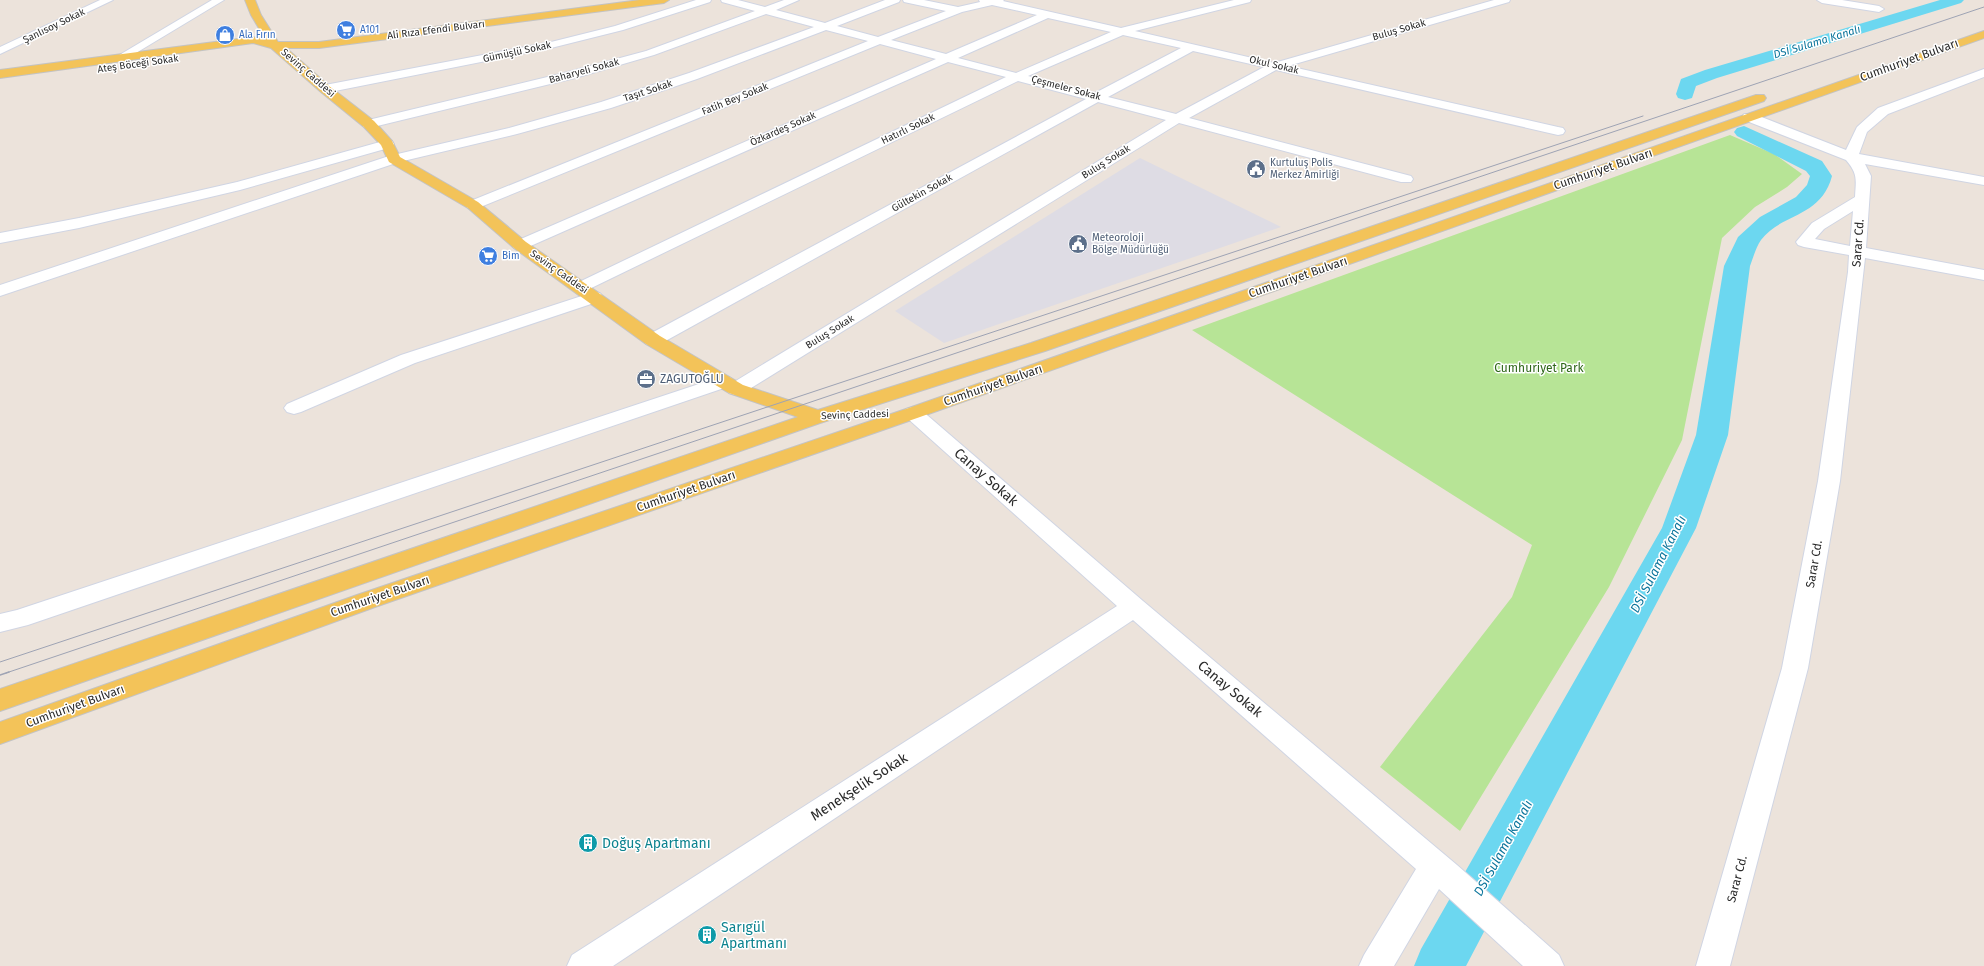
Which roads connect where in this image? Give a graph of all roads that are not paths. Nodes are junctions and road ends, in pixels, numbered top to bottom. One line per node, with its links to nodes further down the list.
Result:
1 (108, 0): 26 (street, Şanlısoy Sokak)
2 (219, 0): 27 (street)
3 (250, 0): 24 (main road, Sevinç Caddesi)
4 (605, 0): 24 (main road, Ali Rıza Efendi Bulvarı)
5 (664, 0): 24 (main road, Ali Rıza Efendi Bulvarı)
6 (706, 0): 36 (street, Gümüşlü Sokak)
7 (726, 0): 16 (street, Çeşmeler Sokak)
8 (794, 0): 16 (street, Baharyeli Sokak)
9 (895, 0): 20 (street, Taşıt Sokak)
10 (908, 0): 17 (street)
11 (1246, 0): 21 (street, Hatırlı Sokak)
12 (1822, 0): 15 (street)
13 (990, 1): 17 (street, Fatih Bey Sokak); 18 (street, Okul Sokak)
14 (1495, 1): 29 (street, Buluş Sokak)
15 (1879, 9)
16 (765, 10): 20 (street, Çeşmeler Sokak); 40 (street, Baharyeli Sokak)
17 (958, 10): 23 (street, Fatih Bey Sokak)
18 (1046, 15): 21 (street, Okul Sokak); 28 (street, Özkardeş Sokak)
19 (1984, 19): 58 (main road, Cumhuriyet Bulvarı)
20 (824, 25): 23 (street, Çeşmeler Sokak); 42 (street, Taşıt Sokak)
21 (1123, 31): 25 (street, Okul Sokak); 33 (street, Hatırlı Sokak)
22 (1984, 34): 39 (main road, Cumhuriyet Bulvarı)
23 (880, 40): 28 (street, Çeşmeler Sokak); 47 (street, Fatih Bey Sokak)
24 (275, 45): 27 (main road); 31 (main road, Ateş Böceği Sokak); 36 (main road, Sevinç Caddesi)
25 (1192, 48): 29 (street, Okul Sokak); 37 (street, Gültekin Sokak)
26 (0, 51)
27 (122, 57): 30 (main road)
28 (946, 57): 33 (street, Çeşmeler Sokak); 49 (street, Özkardeş Sokak)
29 (1275, 66): 38 (street, Buluş Sokak); 41 (street, Okul Sokak)
30 (0, 72)
31 (72, 73): 34 (main road); 35 (main road, Ateş Böceği Sokak)
32 (1984, 73): 43 (street)
33 (1018, 76): 37 (street, Çeşmeler Sokak); 53 (street, Hatırlı Sokak)
34 (0, 78)
35 (0, 83)
36 (326, 89): 40 (main road, Sevinç Caddesi)
37 (1098, 97): 38 (street, Çeşmeler Sokak); 54 (street, Gültekin Sokak)
38 (1179, 118): 44 (street, Çeşmeler Sokak); 55 (street, Buluş Sokak)
39 (1749, 118): 43 (street); 57 (main road, Cumhuriyet Bulvarı)
40 (369, 124): 42 (main road, Sevinç Caddesi)
41 (1558, 131)
42 (390, 151): 47 (main road, Sevinç Caddesi); 48 (street); 52 (street)
43 (1851, 157): 45 (street); 46 (street, Sarar Cd.)
44 (1406, 178)
45 (1984, 181)
46 (1862, 199): 50 (street, Sarar Cd.); 50 (street)
47 (473, 205): 49 (main road, Sevinç Caddesi)
48 (0, 238)
49 (520, 245): 53 (main road, Sevinç Caddesi)
50 (1858, 252): 51 (street); 67 (street, Sarar Cd.)
51 (1984, 275)
52 (0, 291)
53 (587, 292): 54 (main road, Sevinç Caddesi); 56 (street, Hatırlı Sokak)
54 (653, 340): 55 (main road, Sevinç Caddesi)
55 (730, 386): 58 (main road, Sevinç Caddesi); 60 (street, Buluş Sokak)
56 (294, 408)
57 (914, 413): 58 (main road, Sevinç Caddesi); 59 (street, Canay Sokak); 62 (main road, Cumhuriyet Bulvarı)
58 (818, 417): 61 (main road, Cumhuriyet Bulvarı)
59 (1134, 607): 63 (street, Canay Sokak); 64 (street, Menekşelik Sokak)
60 (0, 623)
61 (0, 700)
62 (0, 733)
63 (1440, 870): 65 (street); 66 (street, Canay Sokak)
64 (584, 966)
65 (1376, 966)
66 (1547, 966)
67 (1713, 966)

